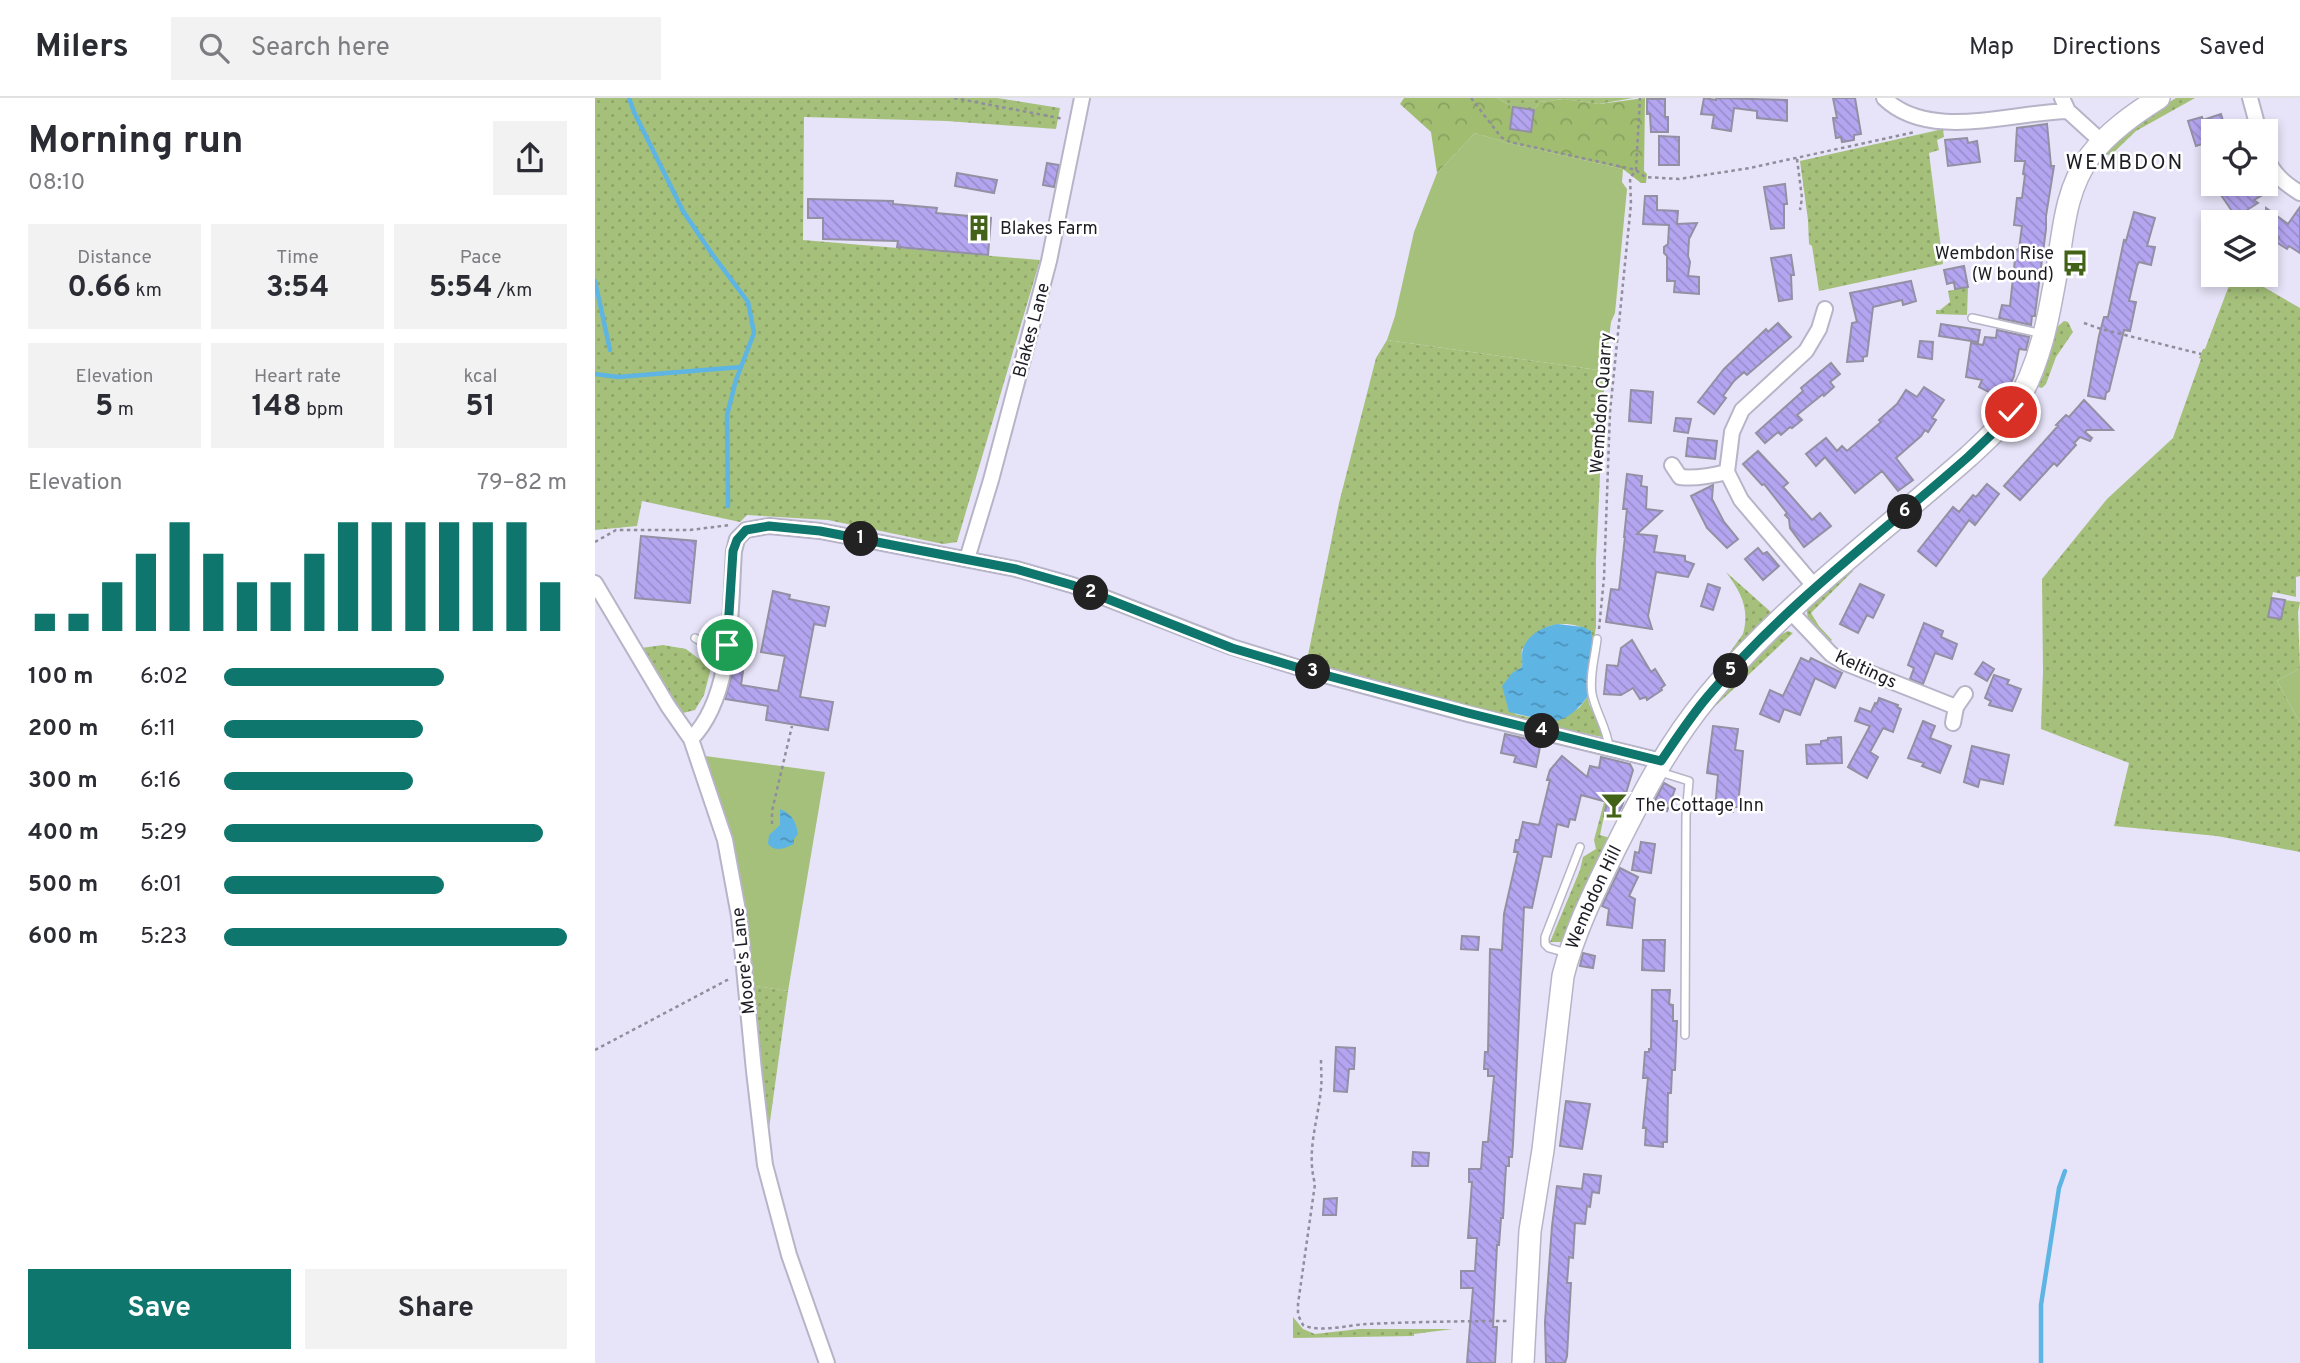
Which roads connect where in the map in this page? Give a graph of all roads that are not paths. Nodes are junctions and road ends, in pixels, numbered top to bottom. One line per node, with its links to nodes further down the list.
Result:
1 (1082, 98): 15 (street, Blakes Lane)
2 (1884, 98): 5 (street)
3 (2159, 98): 7 (main road, Wembdon Hill)
4 (2250, 98): 6 (street)
5 (2065, 105): 7 (street)
6 (2256, 119)
7 (2102, 142): 12 (main road, Wembdon Hill)
8 (2278, 176): 9 (street)
9 (2300, 192)
10 (1825, 309): 14 (street)
11 (1972, 318): 12 (lane)
12 (2044, 334): 17 (main road, Wembdon Hill)
13 (1672, 465): 14 (street)
14 (1727, 472): 17 (street)
15 (967, 559): 21 (street); 26 (street)
16 (595, 583): 25 (street, Moore's Lane)
17 (1815, 587): 18 (main road, Wembdon Hill)
18 (1790, 611): 23 (street, Keltings); 27 (main road, Wembdon Hill)
19 (695, 638): 21 (lane)
20 (1597, 639): 26 (lane)
21 (725, 656): 25 (street)
22 (1965, 694): 23 (street)
23 (1956, 707): 24 (street)
24 (1953, 723)
25 (691, 739): 31 (street, Moore's Lane)
26 (1609, 747): 27 (street)
27 (1658, 766): 29 (main road, Wembdon Hill); 30 (lane)
28 (1580, 847): 29 (lane)
29 (1569, 953): 32 (main road, Wembdon Hill)
30 (1685, 1035)
31 (827, 1363)
32 (1523, 1363)

